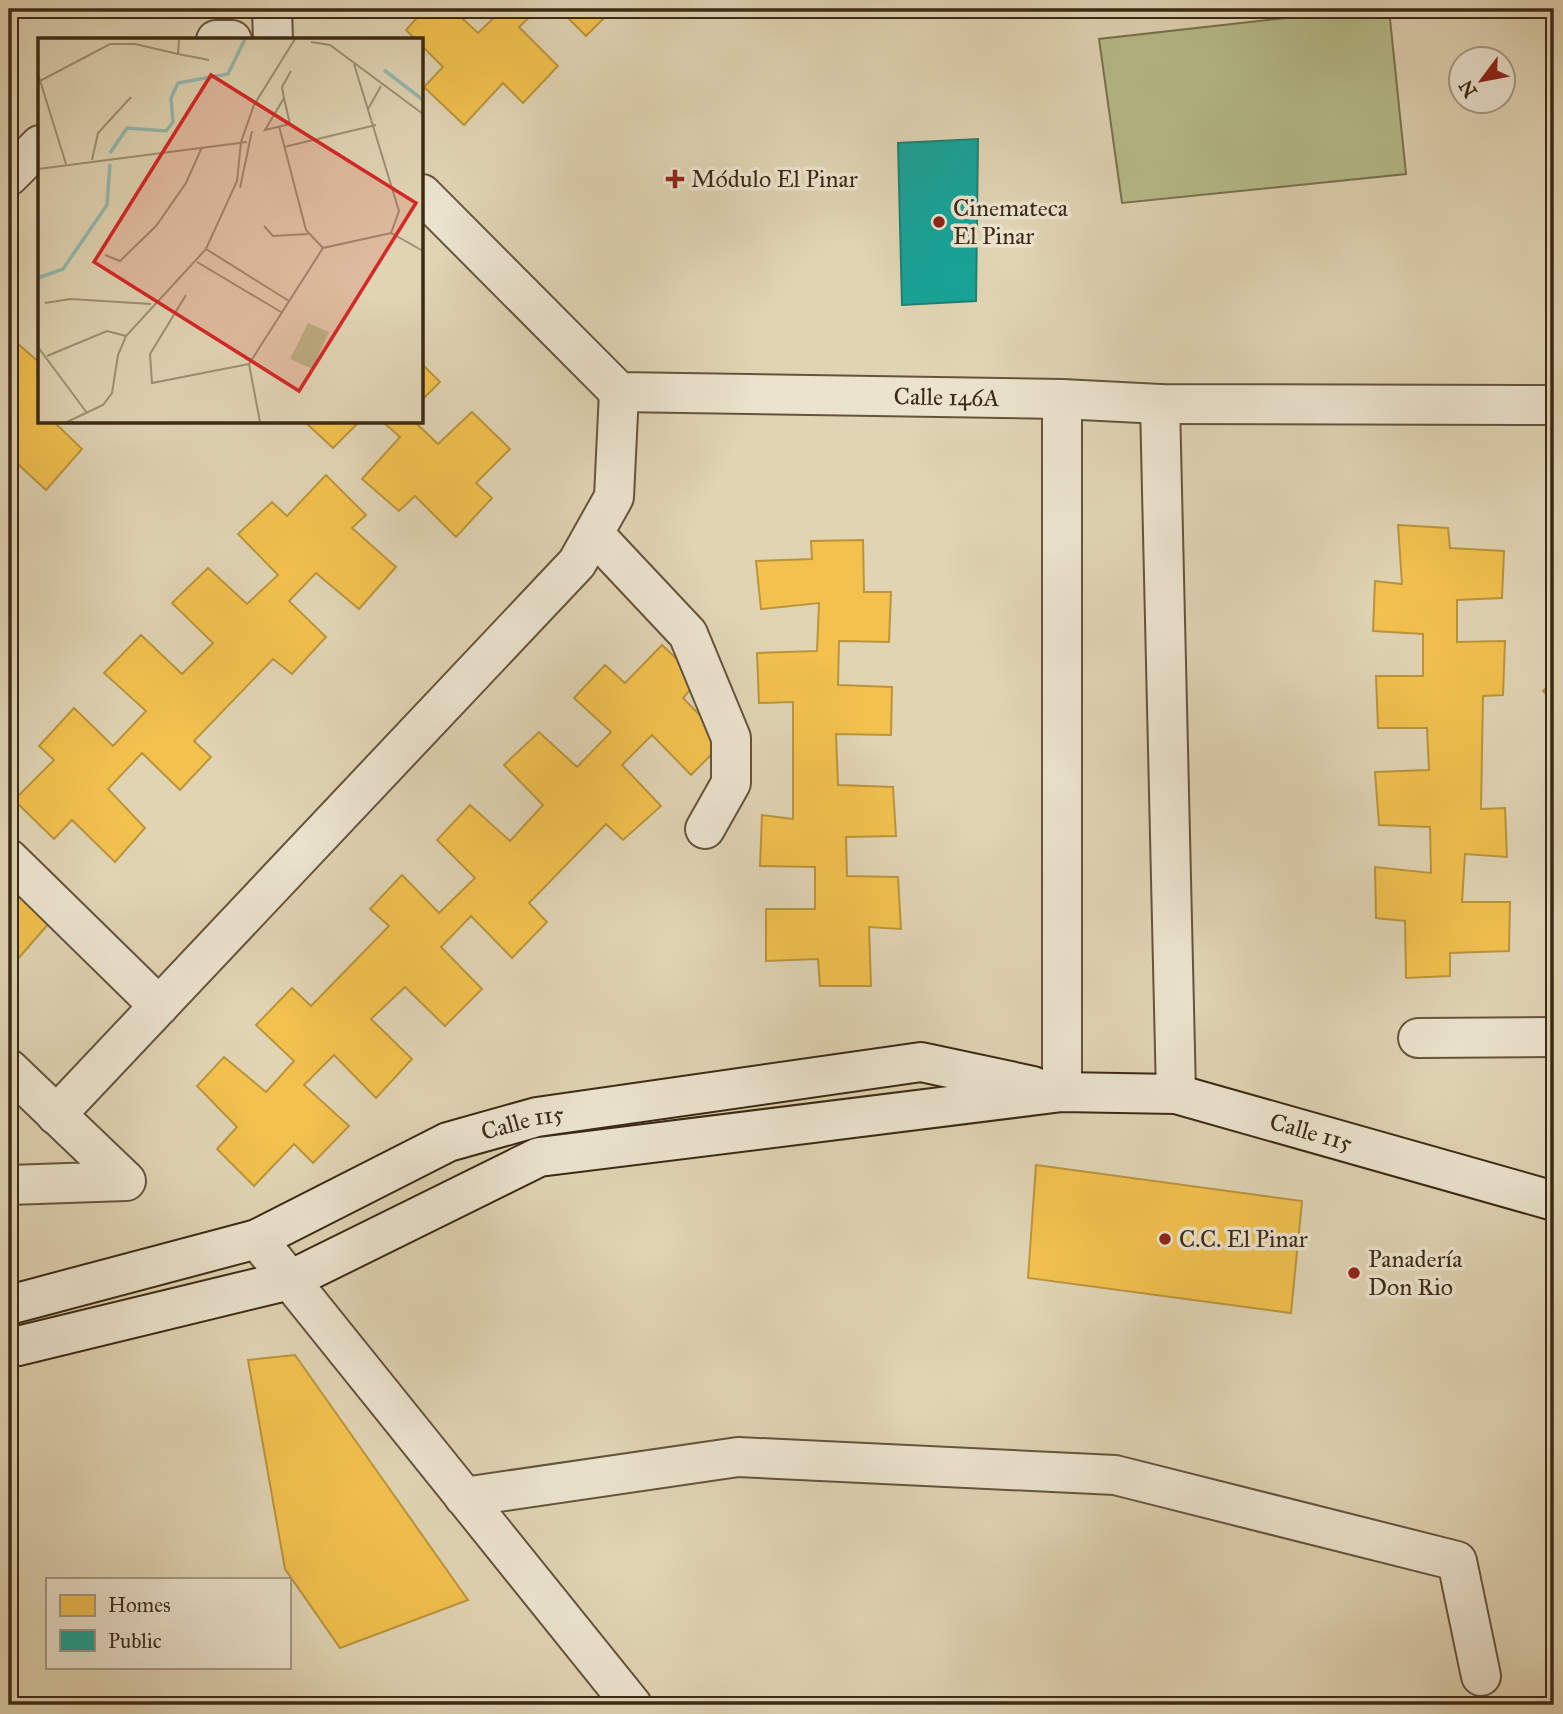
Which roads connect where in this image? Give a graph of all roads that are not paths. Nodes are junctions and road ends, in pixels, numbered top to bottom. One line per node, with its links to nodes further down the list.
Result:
1 (272, 9): 2 (street)
2 (274, 38)
3 (38, 147): 4 (street)
4 (9, 176)
5 (424, 196): 6 (street)
6 (618, 392): 7 (street, Calle 146A); 10 (street)
7 (1062, 399): 8 (street, Calle 146A); 17 (street)
8 (1160, 404): 9 (street, Calle 146A); 18 (street)
9 (1554, 405)
10 (594, 534): 11 (street); 13 (street)
11 (705, 829)
12 (9, 859): 13 (street)
13 (159, 1006): 19 (street)
14 (1554, 1037): 15 (street)
15 (1418, 1038)
16 (9, 1069): 19 (street)
17 (1062, 1092): 18 (street, Calle 115); 22 (street, Calle 115); 23 (street, Calle 115)
18 (1176, 1094): 21 (street, Calle 115)
19 (56, 1115): 20 (street)
20 (9, 1185)
21 (1554, 1201)
22 (257, 1239): 23 (street); 24 (street, Calle 115)
23 (290, 1280): 25 (street, Calle 115); 26 (street)
24 (9, 1305)
25 (9, 1346)
26 (464, 1497): 27 (street); 28 (street)
27 (1481, 1676)
28 (632, 1705)

